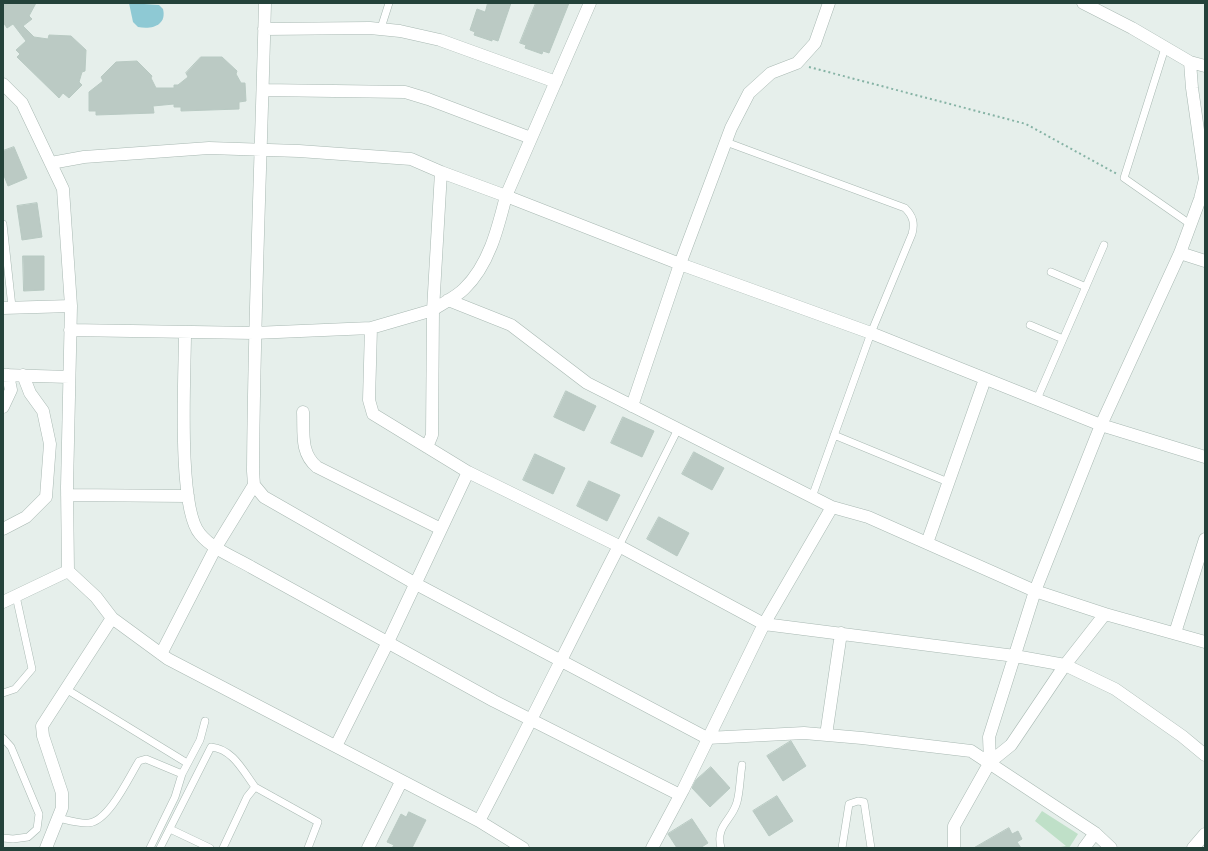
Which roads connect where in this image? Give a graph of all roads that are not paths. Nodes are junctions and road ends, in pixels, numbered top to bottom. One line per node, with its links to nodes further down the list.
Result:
1 (265, 3): 7 (street)
2 (389, 3): 6 (lane)
3 (590, 3): 11 (street)
4 (829, 3): 15 (street)
5 (1083, 3): 8 (street)
6 (381, 28): 7 (street); 11 (street)
7 (264, 29): 13 (street)
8 (1165, 48): 9 (street); 21 (lane)
9 (1190, 62): 10 (street); 21 (street)
10 (1205, 66)
11 (556, 82): 14 (street)
12 (3, 84): 17 (street)
13 (263, 90): 14 (street); 16 (street)
14 (531, 138): 19 (street)
15 (726, 142): 25 (street); 37 (lane)
16 (262, 149): 17 (street); 18 (street); 36 (street)
17 (51, 163): 30 (street)
18 (441, 172): 19 (street); 31 (street)
19 (506, 196): 25 (street); 28 (street)
20 (3, 224): 29 (lane)
21 (1190, 224): 23 (street)
22 (1104, 246): 27 (lane)
23 (1180, 253): 24 (street); 47 (street)
24 (1205, 261)
25 (680, 264): 37 (street); 44 (street)
26 (1051, 272): 27 (lane)
27 (1086, 287): 38 (lane)
28 (448, 300): 31 (street); 44 (street)
29 (6, 306): 30 (street)
30 (71, 306): 34 (street)
31 (433, 310): 33 (street); 50 (street)
32 (1030, 324): 38 (lane)
33 (371, 328): 36 (street); 50 (street)
34 (70, 330): 35 (street); 41 (street)
35 (185, 333): 36 (street); 56 (street)
36 (254, 333): 54 (street)
37 (871, 333): 42 (street); 49 (lane)
38 (1063, 339): 43 (lane)
39 (6, 375): 40 (street); 45 (street)
40 (23, 375): 41 (street); 59 (street)
41 (69, 377): 55 (street)
42 (986, 379): 43 (street); 53 (street)
43 (1036, 399): 47 (street)
44 (632, 406): 48 (street)
45 (3, 407)
46 (303, 412): 60 (street)
47 (1101, 424): 51 (street); 67 (street)
48 (678, 429): 57 (street); 63 (lane)
49 (834, 435): 53 (lane); 57 (lane)
50 (427, 447): 52 (street)
51 (1205, 457)
52 (468, 472): 60 (street); 63 (street)
53 (948, 482): 62 (street)
54 (254, 486): 64 (street); 66 (street)
55 (67, 495): 56 (street); 65 (street)
56 (188, 496): 64 (street)
57 (812, 497): 58 (street)
58 (832, 507): 62 (street); 72 (street)
59 (3, 529)
60 (441, 529): 66 (street)
61 (1205, 539): 73 (street)
62 (927, 543): 67 (street)
63 (619, 546): 72 (street); 79 (street)
64 (216, 547): 75 (street); 77 (street)
65 (68, 570): 68 (street); 71 (street)
66 (416, 584): 75 (street); 79 (street)
67 (1035, 590): 70 (street); 78 (street)
68 (16, 596): 69 (street); 82 (lane)
69 (3, 602)
70 (1105, 614): 73 (street); 80 (street)
71 (112, 618): 77 (street); 81 (street)
72 (764, 624): 74 (street); 87 (street)
73 (1175, 633): 76 (street)
74 (841, 634): 78 (street); 85 (street)
75 (388, 642): 83 (street); 88 (street)
76 (1205, 642)
77 (161, 654): 88 (street)
78 (1015, 656): 80 (street); 90 (street)
79 (561, 659): 83 (street); 87 (street)
80 (1065, 665): 89 (street); 90 (street)
81 (66, 689): 91 (lane); 97 (street)
82 (3, 693)
83 (532, 720): 96 (street); 98 (street)
84 (205, 721): 91 (lane)
85 (826, 735): 87 (street); 90 (street)
86 (3, 738): 102 (lane)
87 (707, 738): 96 (street)
88 (336, 746): 94 (street)
89 (1205, 755)
90 (990, 762): 100 (street); 115 (street)
91 (187, 763): 93 (lane)
92 (742, 765): 112 (lane)
93 (182, 774): 97 (lane); 104 (lane)
94 (401, 782): 98 (street); 109 (street)
95 (255, 787): 99 (lane); 107 (lane); 108 (lane)
96 (680, 795): 111 (street)
97 (58, 818): 103 (street)
98 (479, 821): 110 (street)
99 (170, 829): 105 (lane); 106 (lane)
100 (1095, 833): 116 (street); 117 (street)
101 (1205, 834): 118 (street)
102 (3, 838)
103 (46, 848)
104 (150, 848)
105 (160, 848)
106 (210, 848)
107 (223, 848)
108 (308, 848)
109 (368, 848)
110 (523, 848)
111 (652, 848)
112 (721, 848)
113 (842, 848): 114 (lane)
114 (871, 848)
115 (954, 848)
116 (1084, 848)
117 (1111, 848)
118 (1193, 848)

